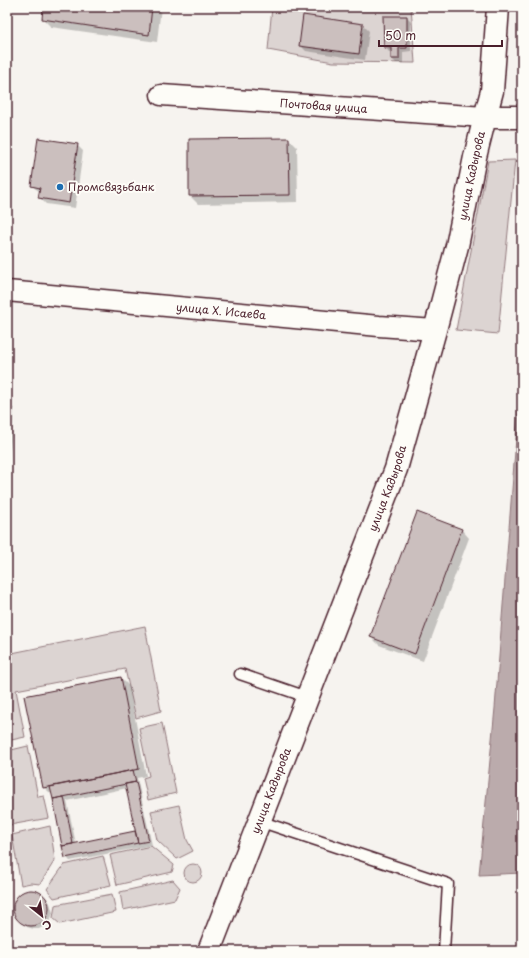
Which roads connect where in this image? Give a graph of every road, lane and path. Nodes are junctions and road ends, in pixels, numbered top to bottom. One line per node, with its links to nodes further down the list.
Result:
1 (498, 7): 3 (main road, улица Кадырова)
2 (161, 95): 3 (street, Почтовая улица)
3 (485, 117): 4 (main road); 6 (main road, улица Кадырова)
4 (522, 117)
5 (7, 291): 6 (street, улица Х. Исаева)
6 (435, 330): 8 (main road, улица Кадырова)
7 (240, 674): 8 (lane)
8 (307, 697): 9 (main road, улица Кадырова)
9 (259, 821): 10 (main road, улица Кадырова); 11 (lane)
10 (209, 951)
11 (444, 951)

